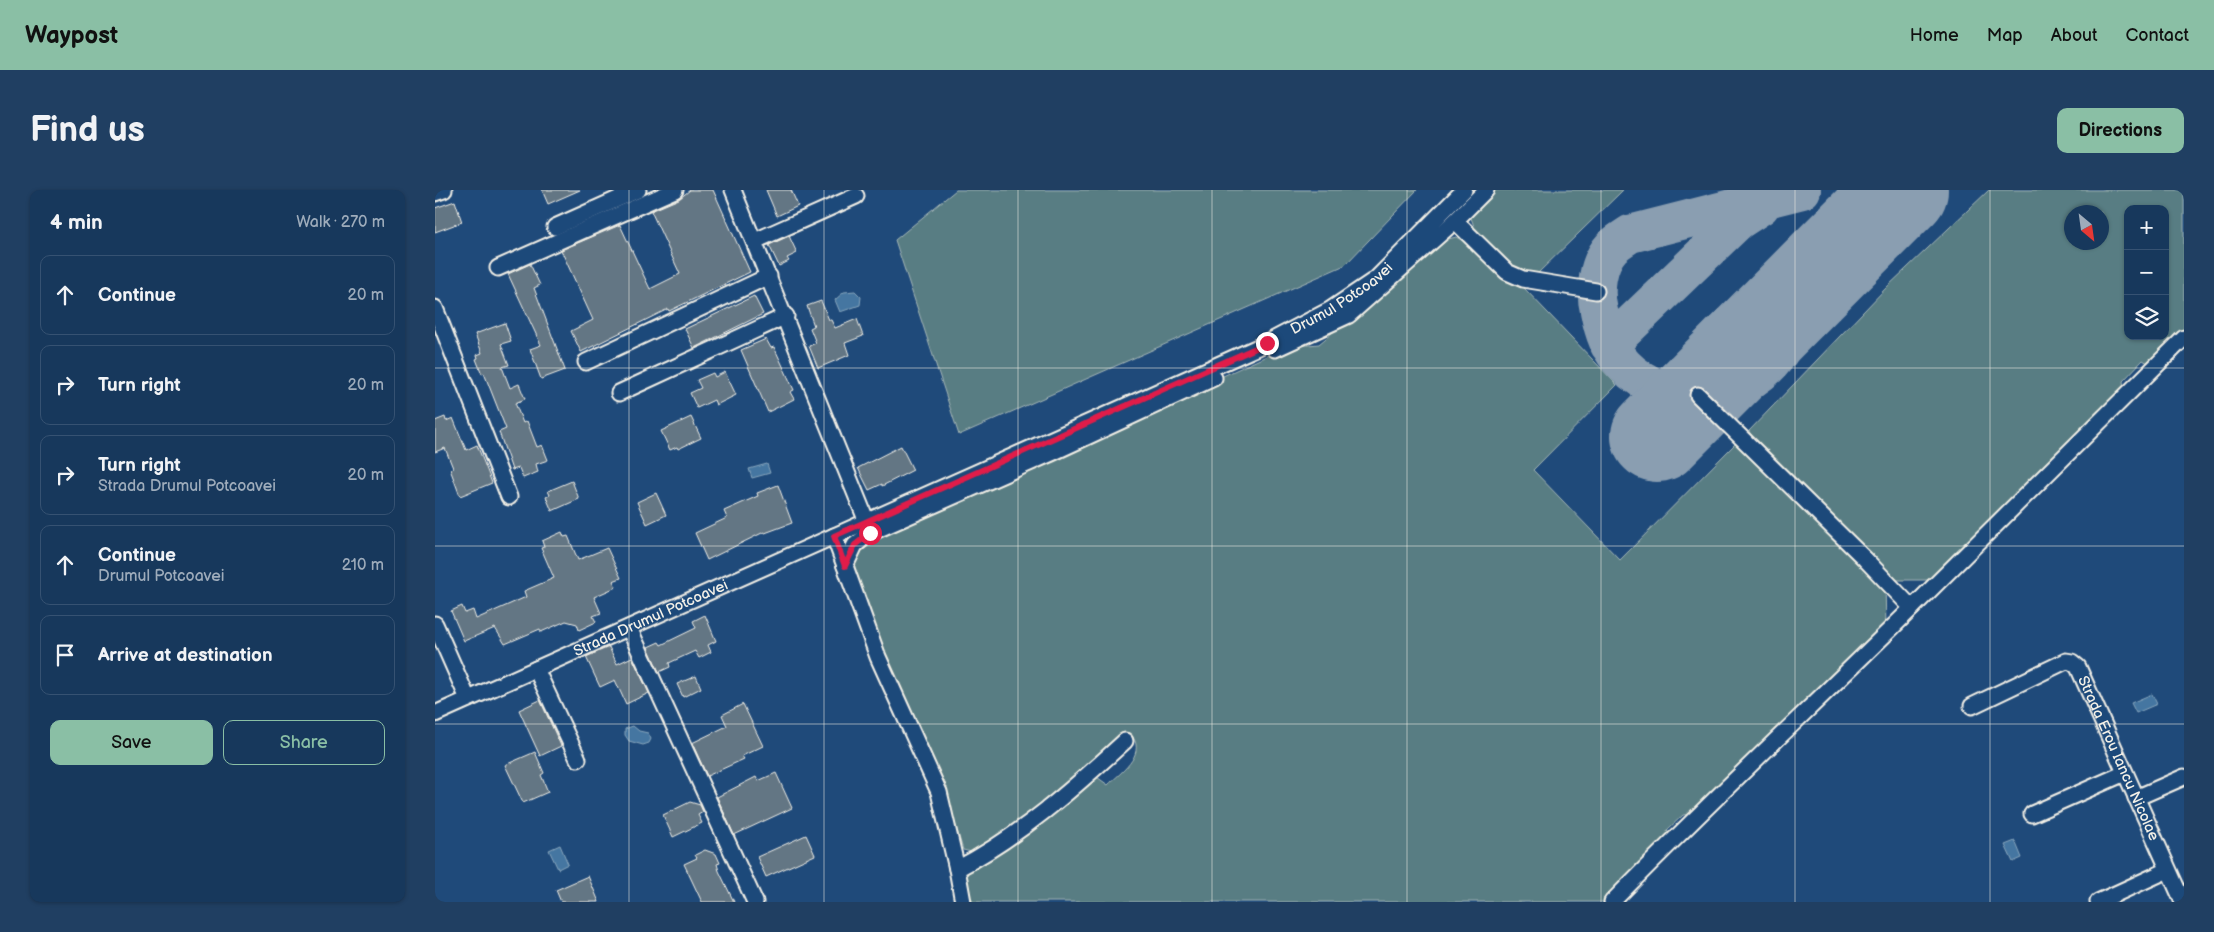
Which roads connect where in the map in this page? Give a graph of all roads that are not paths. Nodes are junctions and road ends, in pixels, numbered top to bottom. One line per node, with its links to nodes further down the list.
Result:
1 (444, 190): 7 (street)
2 (638, 190): 10 (street)
3 (675, 190): 12 (street)
4 (733, 190): 11 (street)
5 (1464, 190): 22 (street, Drumul Potcoavei)
6 (1486, 190): 9 (street)
7 (435, 193)
8 (856, 196): 11 (street)
9 (1455, 221): 14 (street); 24 (street)
10 (555, 226)
11 (755, 241): 13 (street)
12 (499, 268)
13 (769, 276): 16 (street); 18 (street)
14 (1596, 290)
15 (435, 308): 21 (street)
16 (786, 316): 19 (street); 22 (street)
17 (2184, 338): 25 (street)
18 (586, 362)
19 (619, 393)
20 (1698, 395): 25 (street)
21 (509, 497)
22 (867, 522): 23 (street, Strada Drumul Potcoavei)
23 (834, 536): 24 (street); 27 (street, Strada Drumul Potcoavei)
24 (845, 566): 38 (street)
25 (1912, 608): 42 (street)
26 (435, 624): 29 (street)
27 (629, 628): 28 (street, Strada Drumul Potcoavei); 40 (street)
28 (536, 669): 29 (street, Strada Drumul Potcoavei); 33 (street)
29 (468, 699): 31 (street, Strada Drumul Potcoavei)
30 (1972, 706): 34 (street, Strada Erou Iancu Nicolae)
31 (435, 714)
32 (1125, 741): 38 (street)
33 (577, 759)
34 (2125, 773): 36 (street, Strada Erou Iancu Nicolae); 37 (street)
35 (2184, 777): 36 (street)
36 (2136, 798): 39 (street, Strada Erou Iancu Nicolae)
37 (2032, 814)
38 (957, 869): 41 (street)
39 (2175, 876): 43 (street); 44 (street, Strada Erou Iancu Nicolae)
40 (755, 902)
41 (963, 902)
42 (1611, 902)
43 (2098, 902)
44 (2183, 902)

